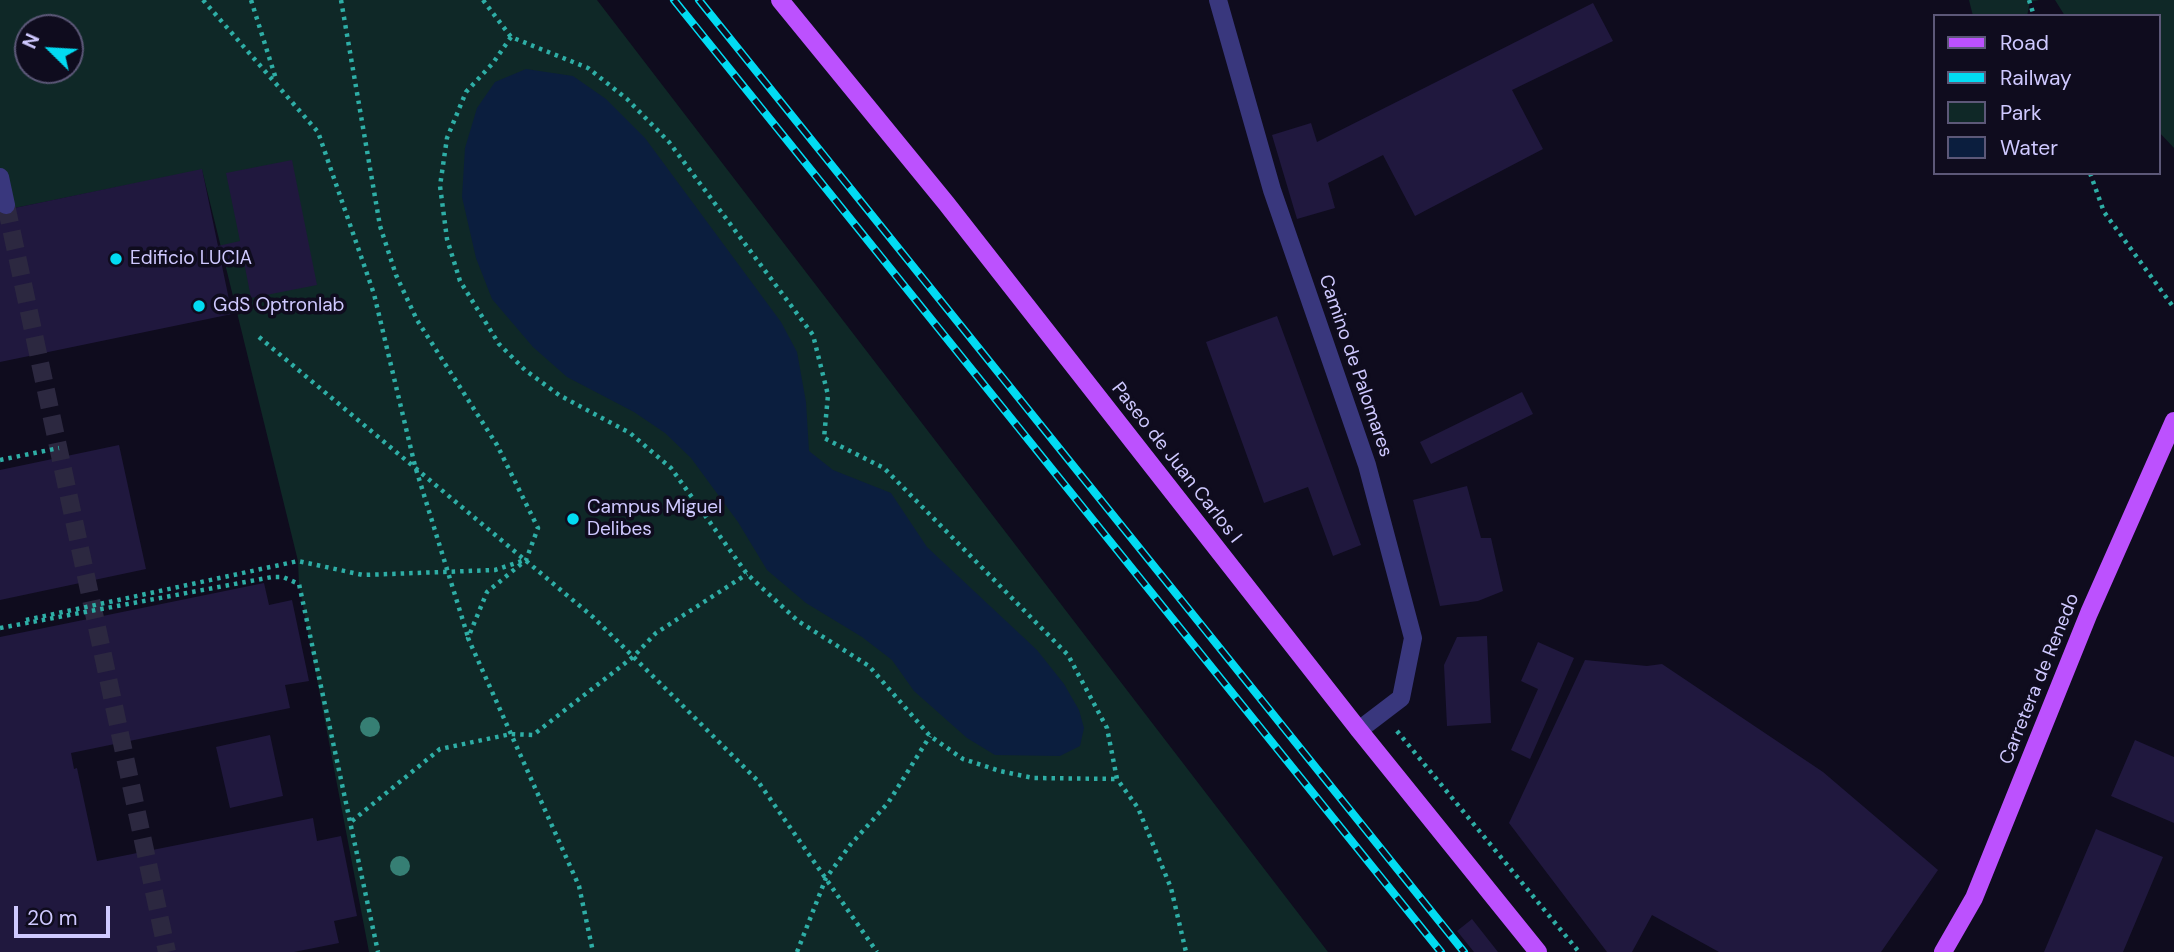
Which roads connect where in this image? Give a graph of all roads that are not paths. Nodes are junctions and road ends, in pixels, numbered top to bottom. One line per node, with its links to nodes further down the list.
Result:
1 (780, 0): 6 (main road, Paseo de Juan Carlos I)
2 (1219, 0): 6 (street, Camino de Palomares)
3 (0, 177): 4 (street)
4 (6, 205)
5 (2174, 421): 8 (main road, Carretera de Renedo)
6 (1359, 730): 7 (main road, Paseo de Juan Carlos I)
7 (1538, 952)
8 (1944, 952)

